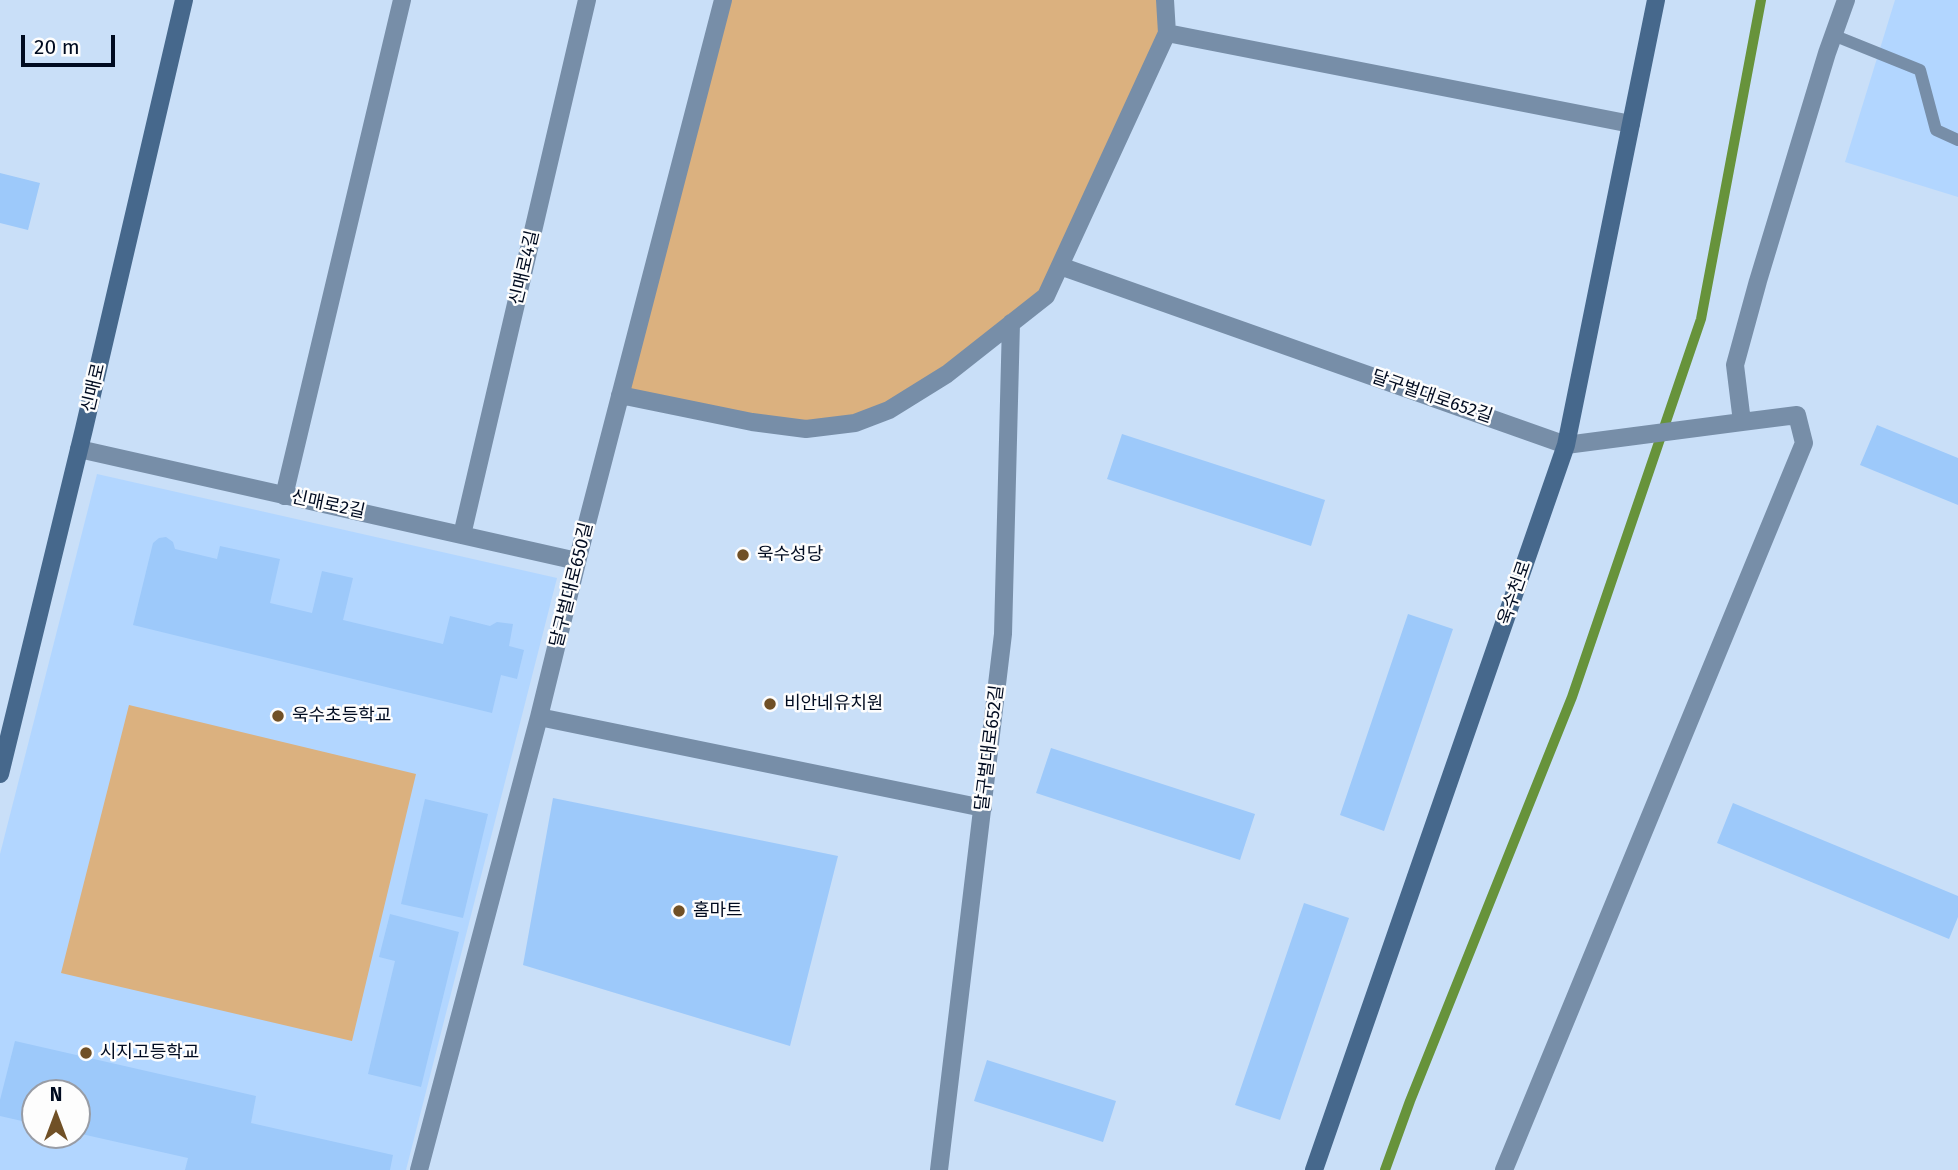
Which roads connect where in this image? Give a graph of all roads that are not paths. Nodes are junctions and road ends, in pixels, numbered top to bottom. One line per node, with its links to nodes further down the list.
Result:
1 (184, 0): 17 (main road, 신매로)
2 (401, 0): 18 (street)
3 (587, 0): 19 (street, 신매로4길)
4 (723, 0): 14 (street, 달구벌대로650길)
5 (1165, 0): 8 (street)
6 (1656, 0): 10 (main road, 욱수천로)
7 (1846, 0): 9 (street)
8 (1167, 33): 10 (street); 12 (street)
9 (1833, 35): 11 (lane); 15 (street)
10 (1631, 124): 16 (main road, 욱수천로)
11 (1958, 140)
12 (1060, 266): 13 (street); 16 (street, 달구벌대로652길)
13 (1011, 323): 14 (street); 23 (street, 달구벌대로652길)
14 (620, 395): 20 (street, 달구벌대로650길)
15 (1742, 422): 16 (street); 27 (street)
16 (1566, 445): 26 (main road, 욱수천로)
17 (79, 450): 18 (street, 신매로2길); 22 (main road, 신매로)
18 (284, 496): 19 (street, 신매로2길)
19 (462, 535): 20 (street, 신매로2길)
20 (577, 561): 21 (street, 달구벌대로650길)
21 (540, 717): 23 (street); 24 (street, 달구벌대로650길)
22 (0, 775)
23 (983, 808): 25 (street, 달구벌대로652길)
24 (419, 1170)
25 (939, 1170)
26 (1314, 1170)
27 (1504, 1170)

